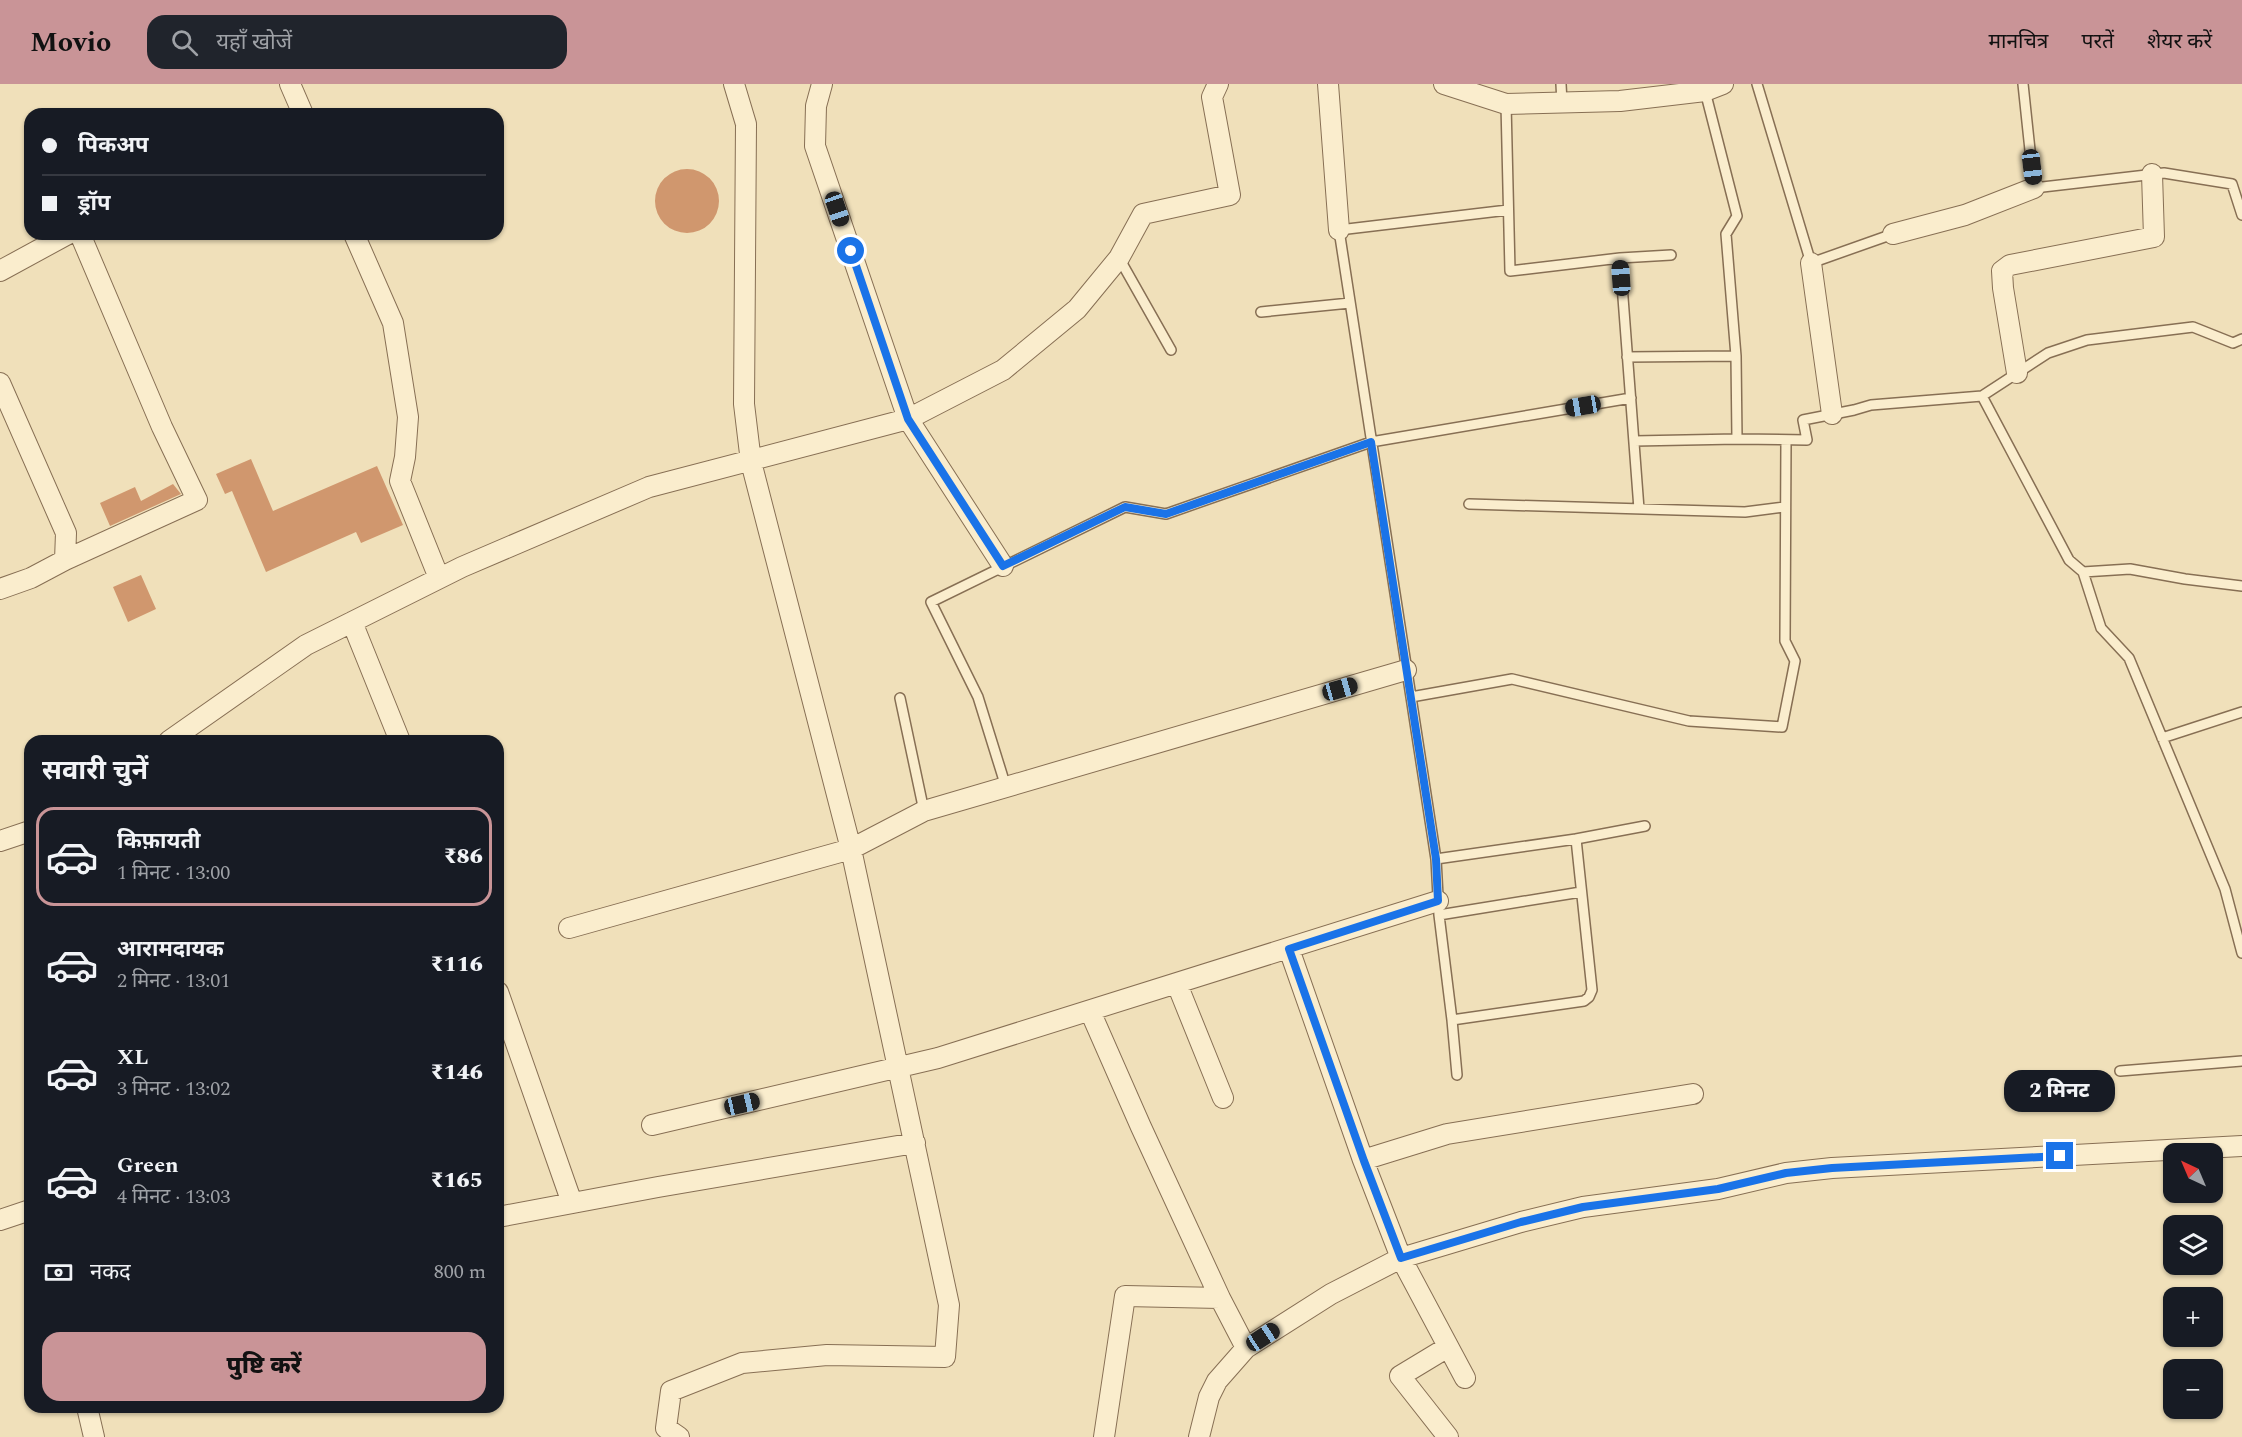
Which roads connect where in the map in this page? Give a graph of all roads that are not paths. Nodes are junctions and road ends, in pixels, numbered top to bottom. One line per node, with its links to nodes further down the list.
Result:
1 (290, 84): 12 (street)
2 (734, 84): 43 (street)
3 (822, 84): 38 (street)
4 (1218, 84): 23 (street)
5 (1328, 84): 17 (street)
6 (1444, 84): 11 (street)
7 (1757, 84): 25 (lane)
8 (2023, 84): 14 (lane)
9 (1714, 87): 10 (street); 31 (lane)
10 (1561, 93): 11 (street)
11 (1506, 104): 15 (lane)
12 (300, 108)
13 (2152, 174): 14 (lane); 16 (lane); 33 (street)
14 (2034, 188): 18 (street)
15 (1508, 210): 17 (lane); 24 (lane)
16 (2242, 215)
17 (1339, 230): 27 (lane)
18 (1893, 234): 25 (lane)
19 (57, 240): 26 (street)
20 (83, 240): 47 (street)
21 (357, 240): 50 (street)
22 (1671, 255): 24 (lane)
23 (1119, 258): 30 (lane); 38 (street)
24 (1620, 258): 32 (lane)
25 (1811, 263): 37 (street)
26 (0, 271)
27 (1350, 303): 28 (lane); 42 (lane)
28 (1261, 312)
29 (2242, 339): 33 (lane)
30 (1171, 350)
31 (1736, 356): 32 (lane); 39 (lane)
32 (1627, 357): 36 (lane)
33 (2017, 373): 35 (lane)
34 (0, 383): 47 (street)
35 (1982, 396): 37 (lane); 49 (lane)
36 (1631, 398): 41 (lane); 42 (lane)
37 (1832, 414): 40 (lane)
38 (908, 419): 43 (street); 48 (street)
39 (1737, 439): 40 (lane); 41 (lane)
40 (1786, 440): 45 (lane)
41 (1634, 441): 46 (lane)
42 (1371, 442): 48 (lane); 54 (lane)
43 (751, 462): 50 (street); 67 (street)
44 (1469, 504): 46 (lane)
45 (1784, 507): 46 (lane); 55 (lane)
46 (1639, 509)
47 (65, 560): 52 (street)
48 (1003, 566): 61 (lane)
49 (2083, 572): 51 (lane); 60 (lane)
50 (439, 579): 53 (street)
51 (2242, 586)
52 (0, 589)
53 (352, 622): 58 (street); 59 (street)
54 (1406, 670): 55 (lane); 61 (street)
55 (1411, 697): 68 (lane)
56 (900, 698): 62 (lane)
57 (2242, 712): 60 (lane)
58 (178, 735)
59 (398, 735)
60 (2162, 738): 73 (lane)
61 (1006, 787): 62 (street)
62 (924, 811): 67 (street)
63 (1645, 826): 65 (lane)
64 (24, 833): 66 (street)
65 (1576, 839): 68 (lane); 69 (lane)
66 (0, 841)
67 (851, 849): 71 (street); 79 (street)
68 (1436, 859): 70 (lane)
69 (1581, 892): 70 (lane); 77 (lane)
70 (1438, 908): 72 (street); 77 (lane)
71 (569, 928)
72 (1289, 949): 74 (street); 87 (street)
73 (2242, 953)
74 (1177, 984): 76 (street); 83 (street)
75 (504, 1009): 88 (street)
76 (1090, 1011): 79 (street); 93 (street)
77 (1452, 1020): 81 (lane)
78 (2242, 1061): 80 (lane)
79 (899, 1067): 84 (street); 85 (street)
80 (2120, 1071)
81 (1457, 1075)
82 (1693, 1094): 87 (street)
83 (1223, 1098)
84 (652, 1125)
85 (915, 1143): 88 (street); 99 (street)
86 (2242, 1146): 92 (street)
87 (1364, 1161): 92 (street)
88 (572, 1203): 90 (street)
89 (24, 1212): 91 (street)
90 (504, 1216)
91 (0, 1220)
92 (1401, 1258): 94 (street); 95 (street)
93 (1220, 1298): 95 (street); 100 (street)
94 (1448, 1347): 96 (street); 102 (street)
95 (1246, 1348): 101 (street)
96 (1464, 1378)
97 (88, 1413): 98 (street)
98 (94, 1437)
99 (679, 1437)
100 (1104, 1437)
101 (1199, 1437)
102 (1448, 1437)

